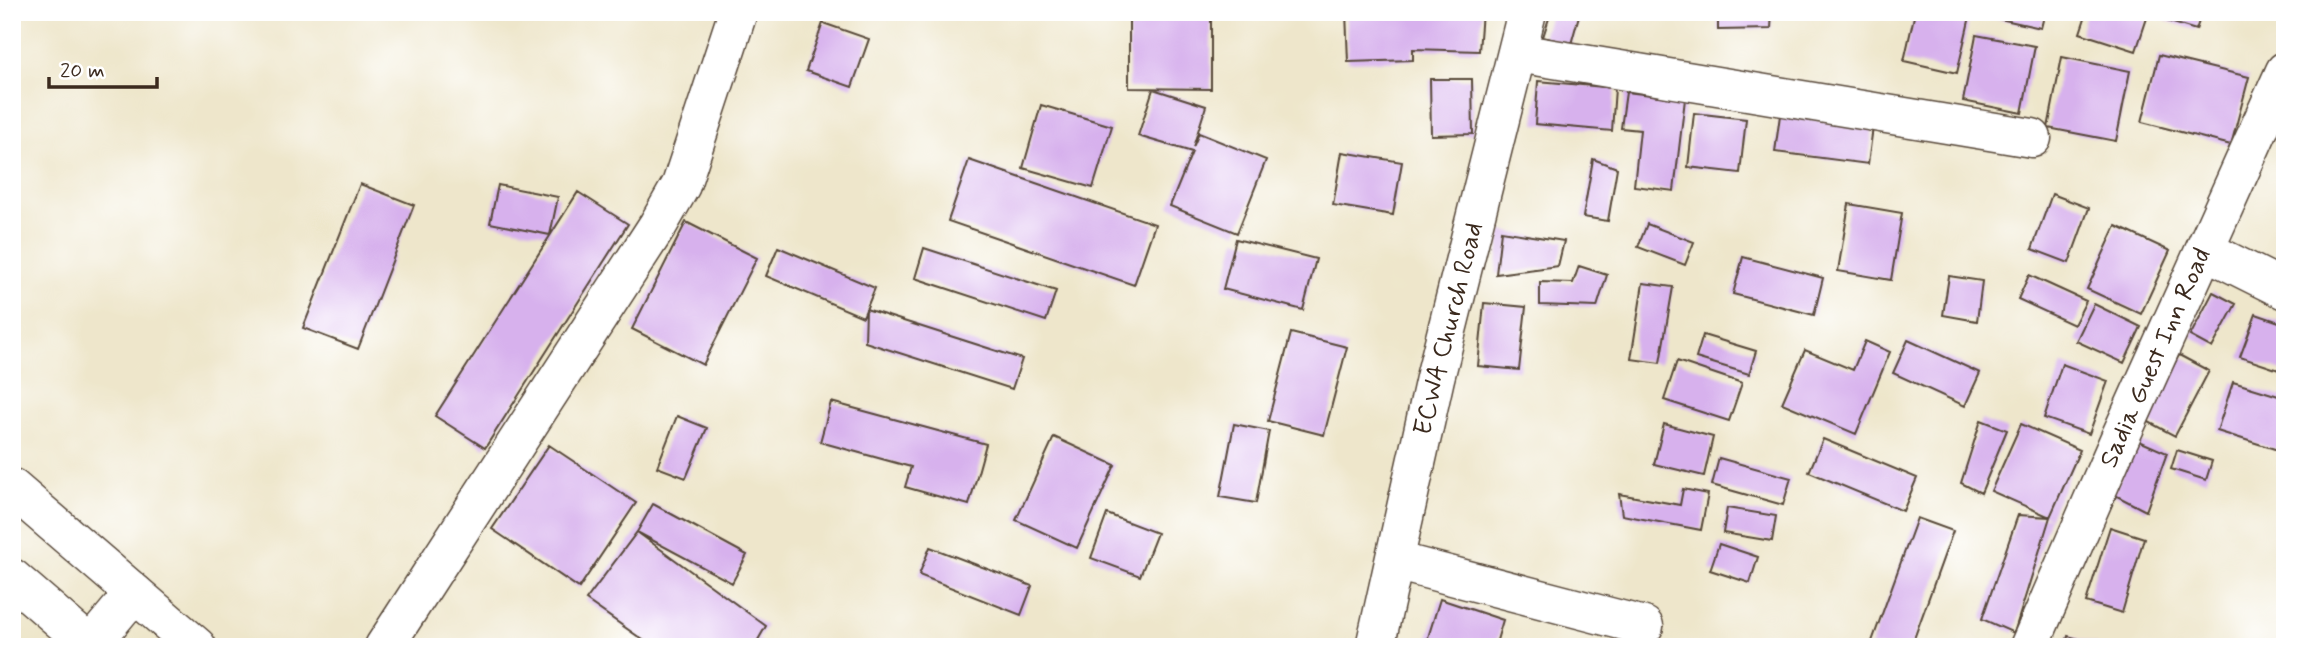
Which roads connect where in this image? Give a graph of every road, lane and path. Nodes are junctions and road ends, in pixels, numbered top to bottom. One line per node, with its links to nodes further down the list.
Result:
1 (738, 12): 15 (street)
2 (1527, 12): 3 (street, ECWA Church Road)
3 (1517, 53): 5 (street); 9 (street, ECWA Church Road)
4 (2285, 71): 6 (street, Sadia Guest Inn Road)
5 (2032, 138)
6 (2205, 250): 7 (street); 17 (street, Sadia Guest Inn Road)
7 (2285, 290)
8 (12, 488): 11 (street)
9 (1395, 561): 12 (street); 16 (street, ECWA Church Road)
10 (12, 578): 13 (street)
11 (134, 593): 13 (street); 14 (street)
12 (1644, 626)
13 (90, 646)
14 (197, 647)
15 (384, 647)
16 (1375, 647)
17 (2029, 647)

